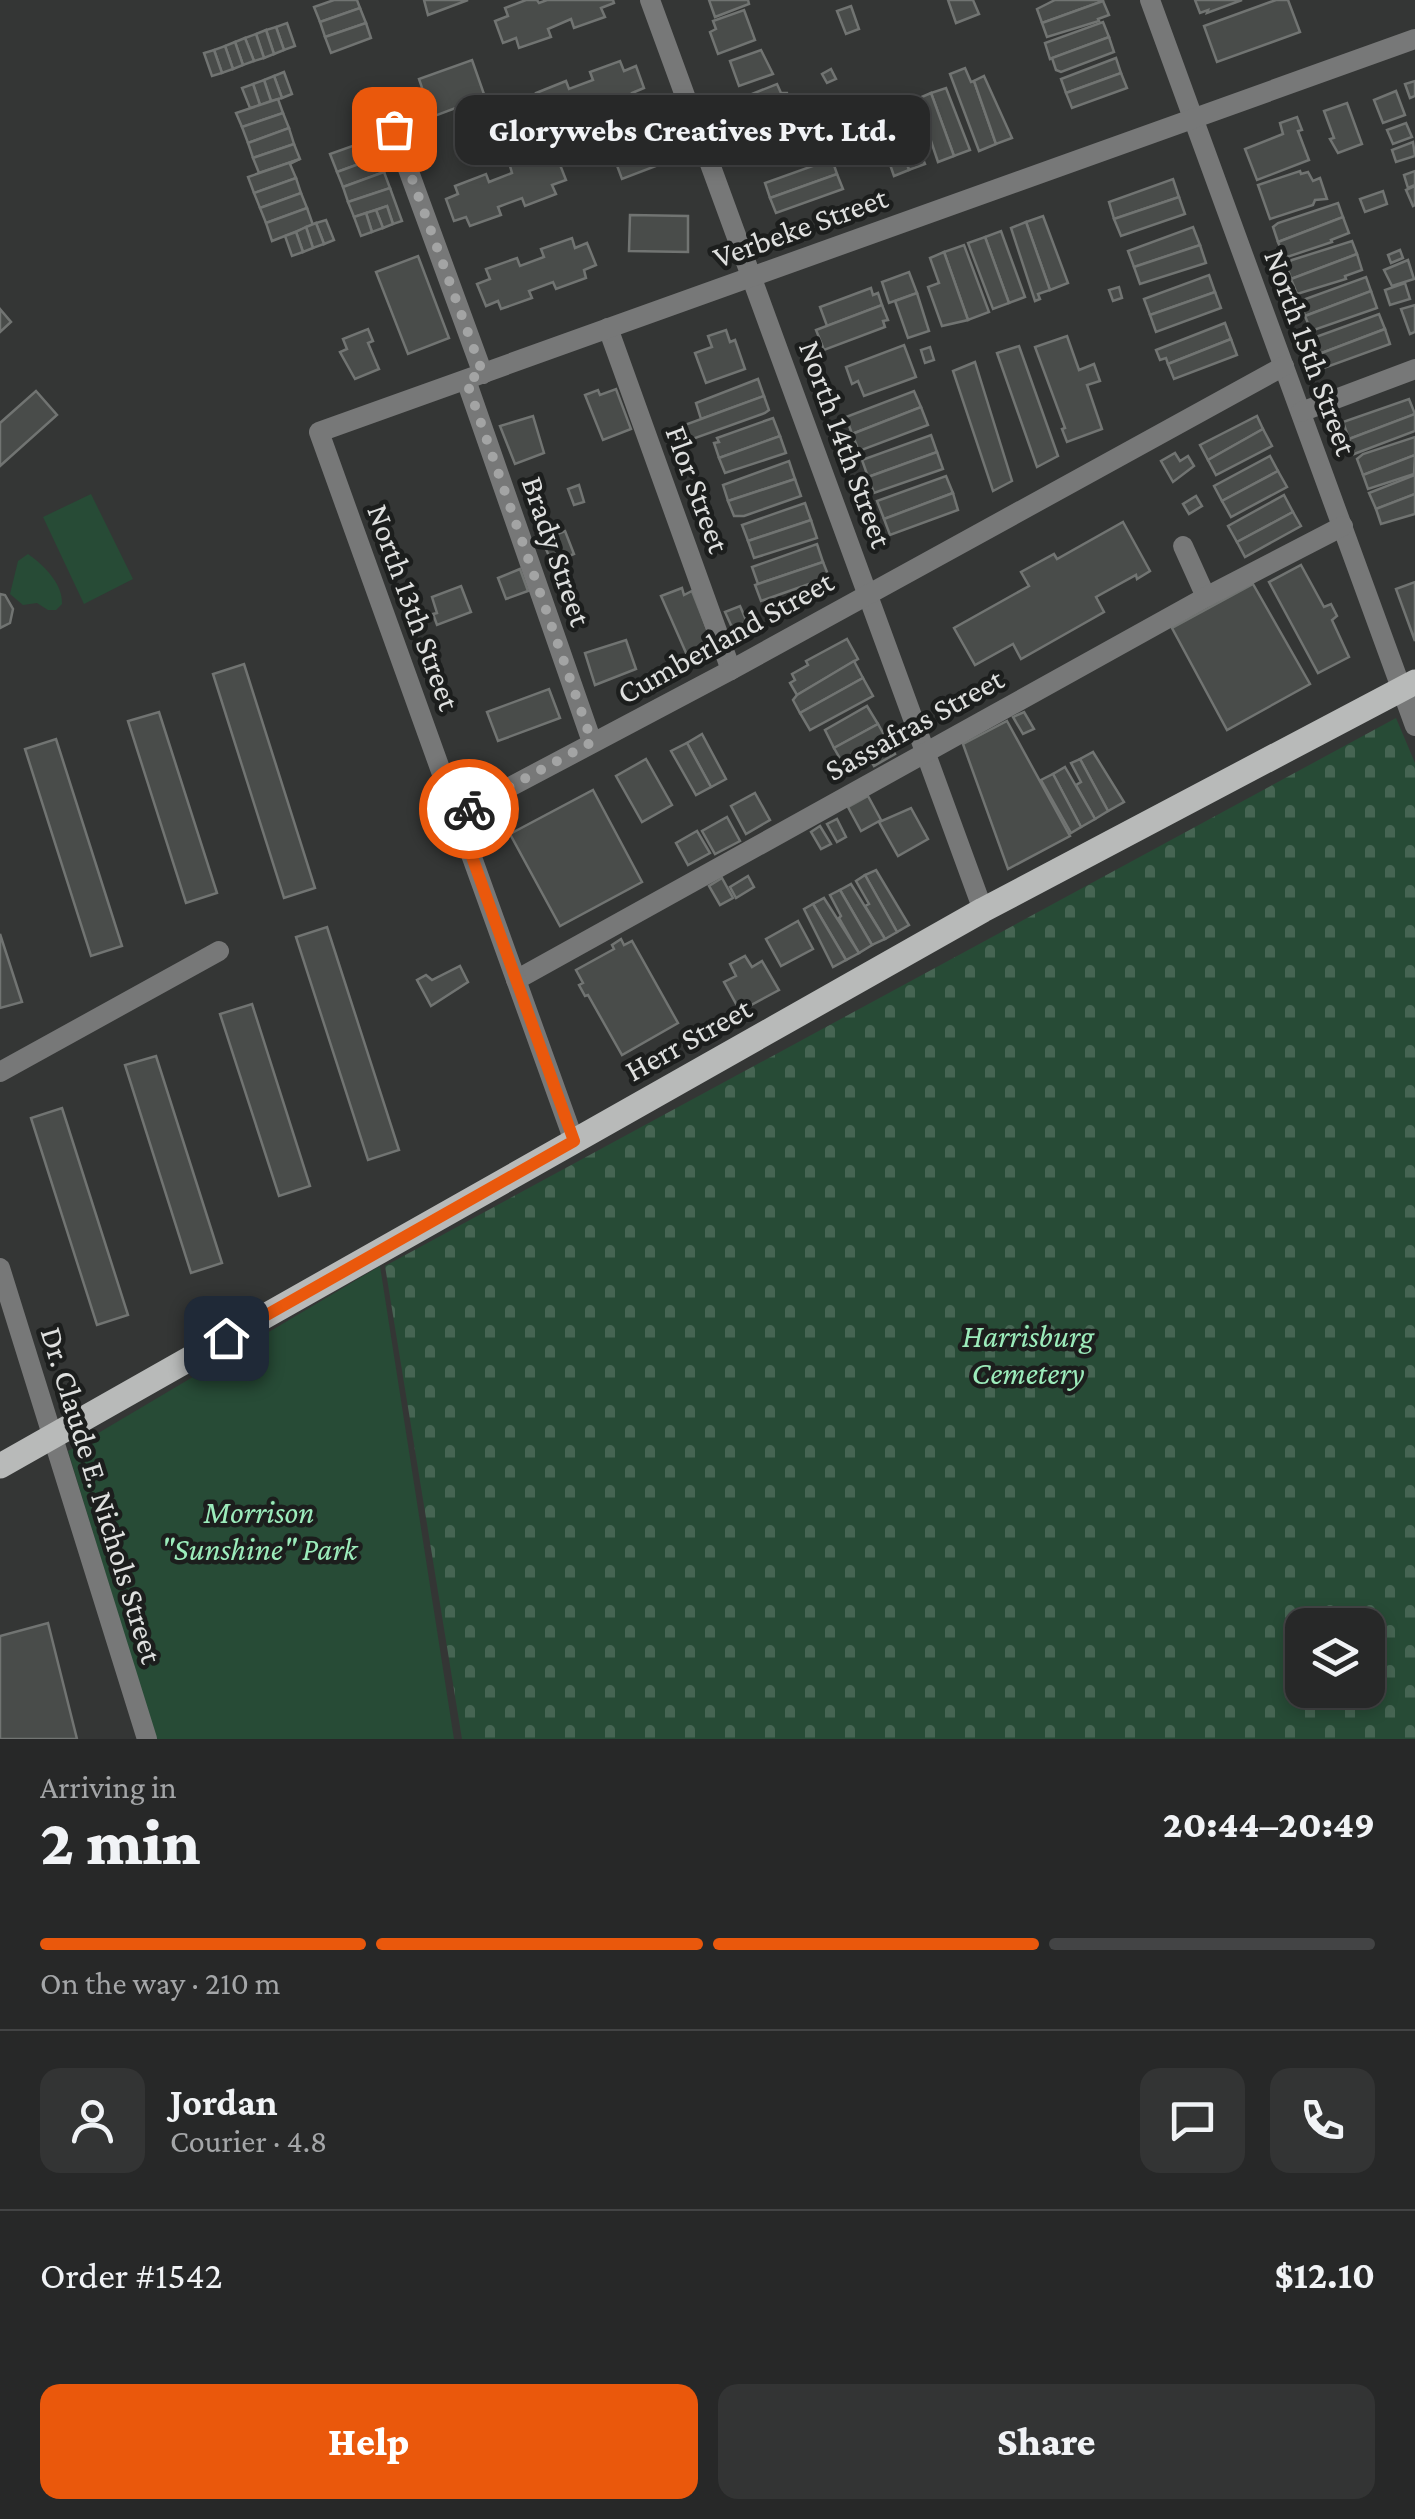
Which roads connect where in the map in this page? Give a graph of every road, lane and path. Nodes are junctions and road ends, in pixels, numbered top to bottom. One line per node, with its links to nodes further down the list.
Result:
1 (650, 0): 6 (street, North 14th Street)
2 (1150, 0): 5 (street, North 15th Street)
3 (1415, 38): 5 (street, Verbeke Street)
4 (382, 98): 10 (street, Brady Street)
5 (1193, 118): 6 (street, Verbeke Street); 8 (street, North 15th Street)
6 (752, 276): 7 (street, Verbeke Street); 15 (street, North 14th Street)
7 (608, 328): 10 (street, Verbeke Street); 17 (street, Flor Street)
8 (1284, 366): 11 (street, North 15th Street); 15 (street, Cumberland Street)
9 (1415, 370): 11 (street)
10 (474, 377): 12 (street, Verbeke Street); 20 (street, Brady Street)
11 (1301, 412): 13 (street, North 15th Street)
12 (319, 432): 22 (street, North 13th Street)
13 (1343, 526): 16 (street, Sassafras Street); 18 (street, North 15th Street)
14 (1183, 546): 16 (street)
15 (868, 592): 17 (street, Cumberland Street); 21 (street, North 14th Street)
16 (1206, 597): 21 (street, Sassafras Street)
17 (731, 670): 20 (street, Cumberland Street)
18 (1408, 685): 19 (street, North 15th Street); 23 (main road, Herr Street)
19 (1415, 726)
20 (592, 742): 22 (street, Cumberland Street)
21 (926, 752): 23 (street, North 14th Street); 25 (street, Sassafras Street)
22 (457, 815): 25 (street, North 13th Street)
23 (983, 910): 27 (main road, Herr Street)
24 (219, 951): 26 (street)
25 (516, 980): 27 (street, North 13th Street)
26 (0, 1072)
27 (574, 1141): 29 (main road, Herr Street)
28 (0, 1268): 29 (street, Dr. Claude E. Nichols Street)
29 (53, 1436): 30 (main road, Herr Street); 31 (street, Dr. Claude E. Nichols Street)
30 (0, 1466)
31 (147, 1739)

